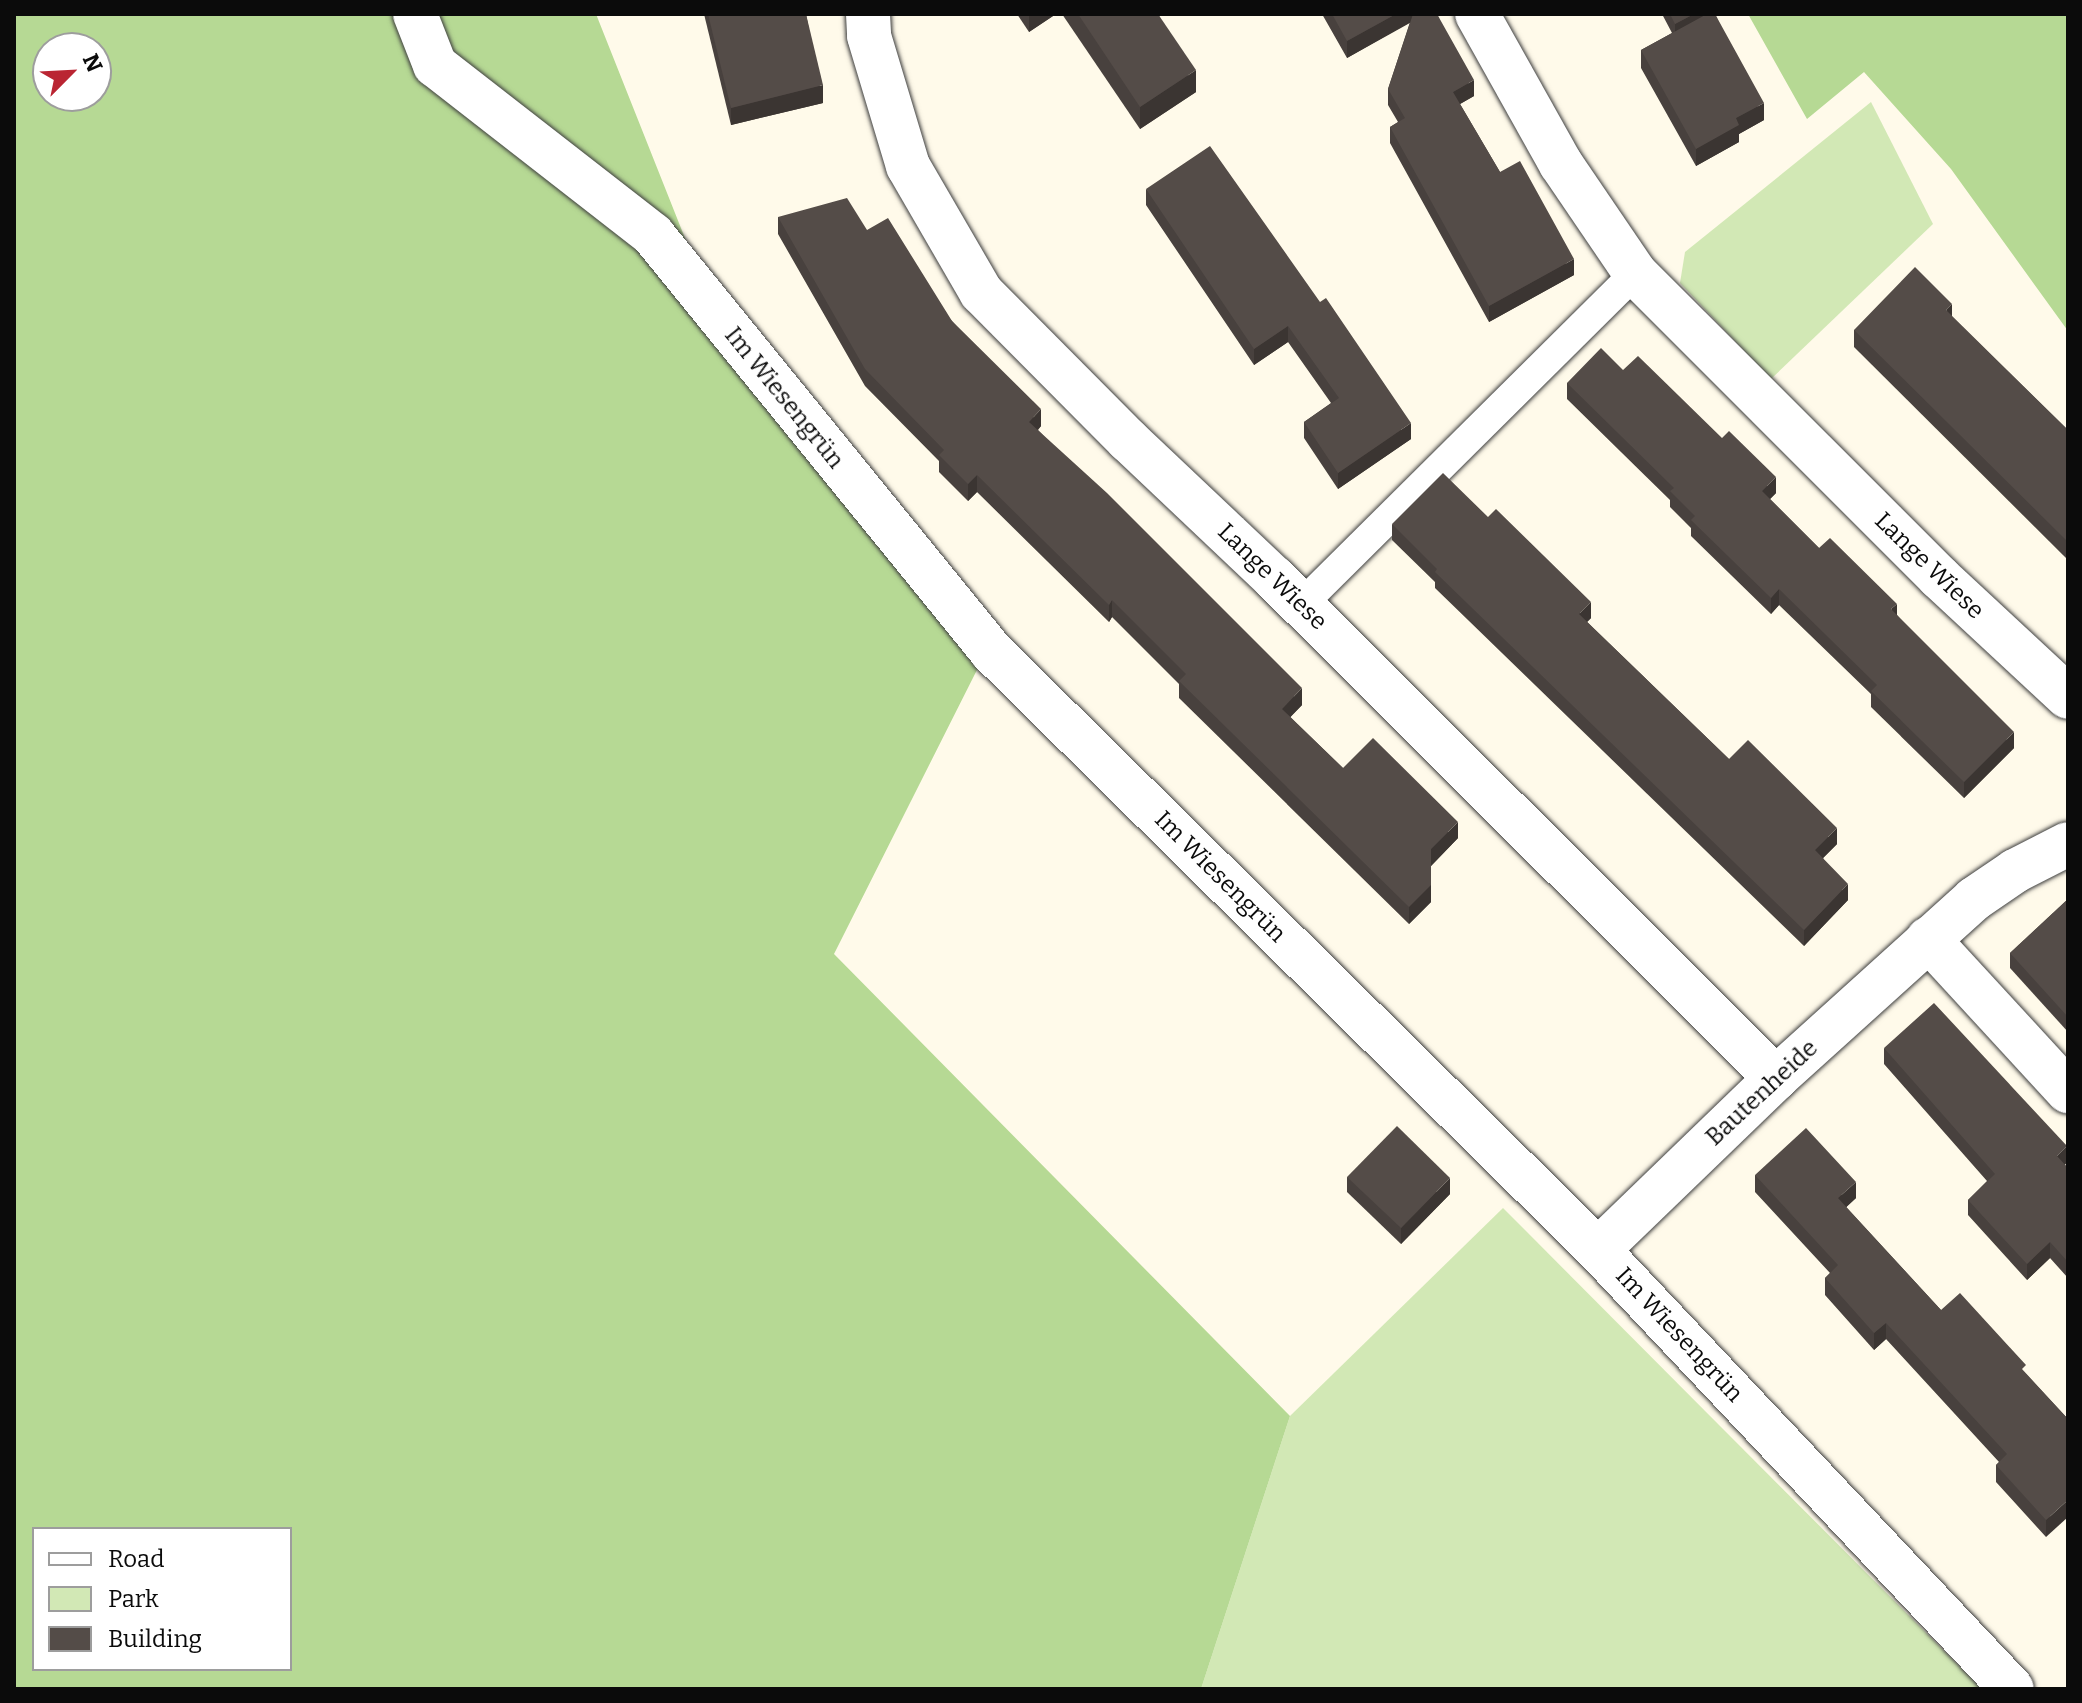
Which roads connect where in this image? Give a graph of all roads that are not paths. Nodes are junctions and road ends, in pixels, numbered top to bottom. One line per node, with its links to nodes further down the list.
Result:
1 (415, 14): 11 (street, Im Wiesengrün)
2 (868, 14): 5 (street, Lange Wiese)
3 (1477, 14): 4 (street, Lange Wiese)
4 (1635, 273): 5 (lane); 6 (street, Lange Wiese)
5 (1301, 605): 9 (street, Lange Wiese)
6 (2068, 697)
7 (2068, 844): 8 (street, Bautenheide)
8 (1928, 939): 9 (street, Bautenheide); 10 (street)
9 (1776, 1078): 11 (street, Bautenheide)
10 (2068, 1091)
11 (1598, 1250): 12 (street, Im Wiesengrün)
12 (2012, 1689)

